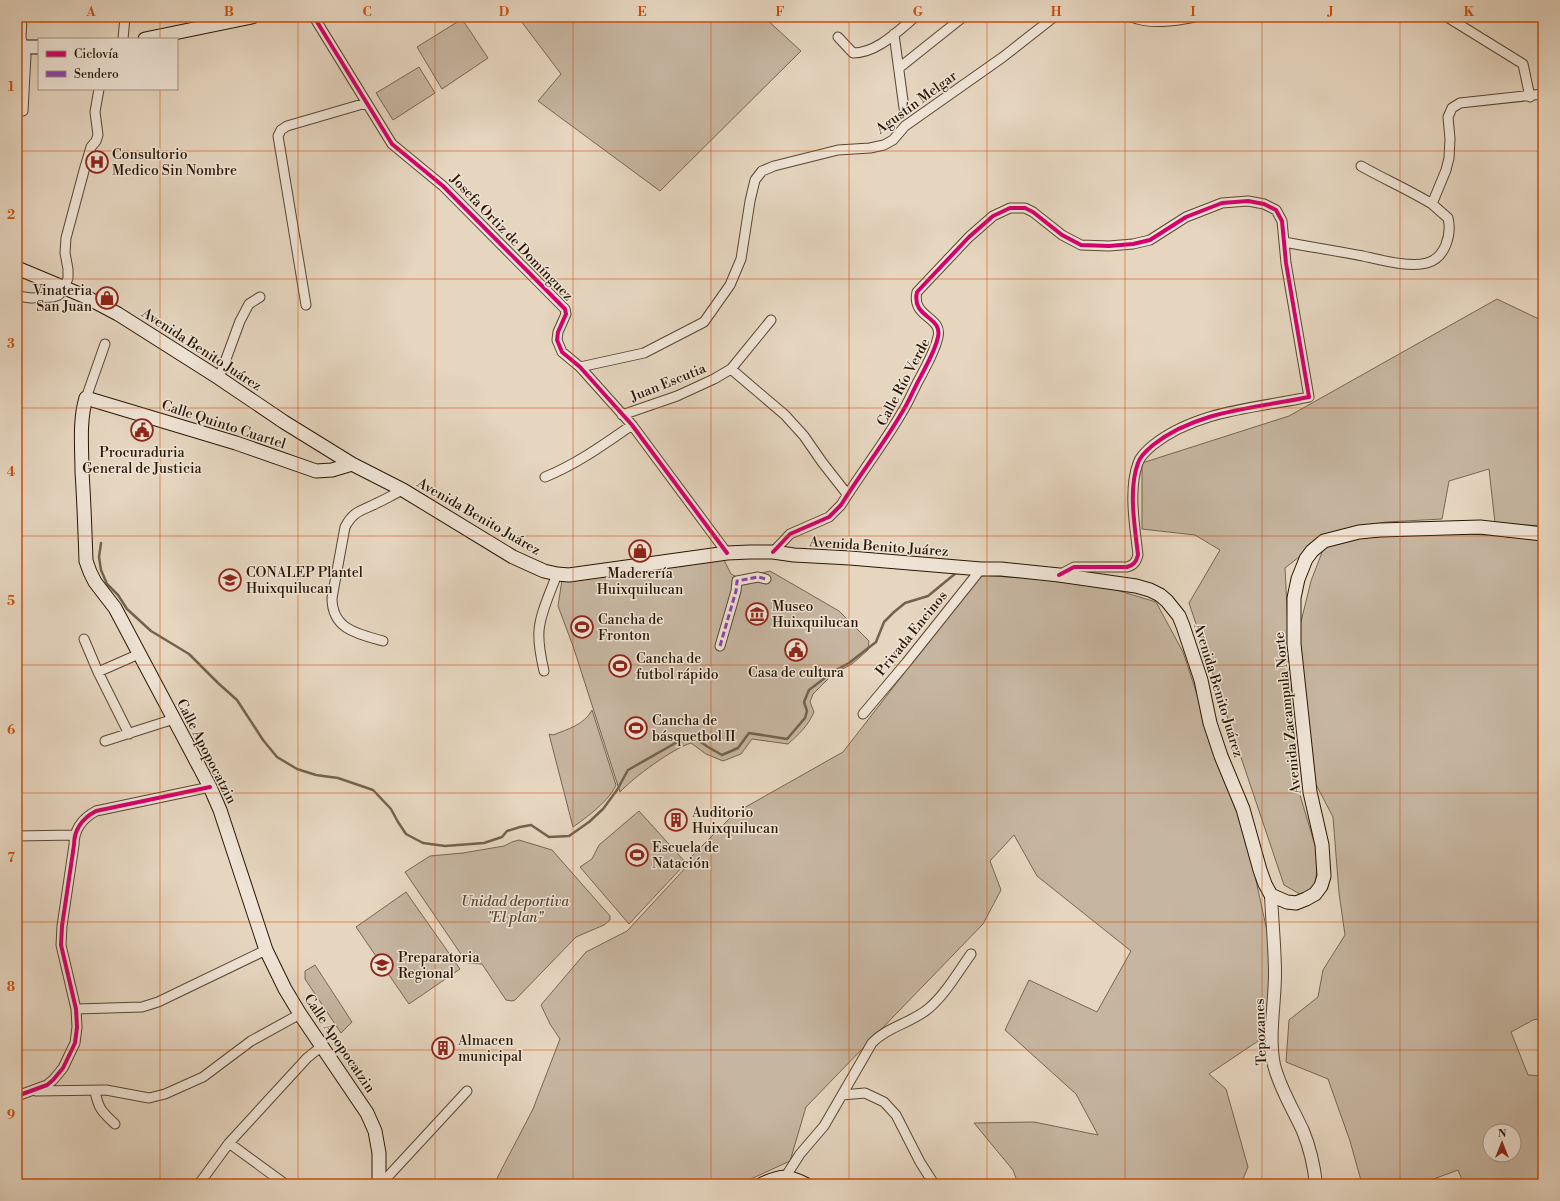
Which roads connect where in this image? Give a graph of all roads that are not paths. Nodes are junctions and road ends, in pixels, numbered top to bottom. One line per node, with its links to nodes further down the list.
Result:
1 (22, 17): 16 (street)
2 (125, 17): 14 (street)
3 (252, 17): 11 (main road)
4 (314, 17): 22 (street, Josefa Ortiz de Domínguez)
5 (915, 17): 12 (street)
6 (963, 17): 18 (street)
7 (1054, 17): 35 (street, Agustín Melgar)
8 (1131, 17): 9 (street)
9 (1195, 17)
10 (1447, 17): 21 (street)
11 (236, 18): 15 (main road)
12 (894, 34): 13 (street); 18 (street)
13 (838, 37)
14 (123, 38)
15 (149, 38)
16 (20, 47): 17 (main road); 24 (street)
17 (38, 47)
18 (899, 68): 23 (street)
19 (99, 90): 29 (street)
20 (1543, 94): 21 (street)
21 (1530, 97): 26 (street)
22 (366, 103): 32 (street); 35 (street, Josefa Ortiz de Domínguez)
23 (904, 108)
24 (23, 111)
25 (1361, 166): 26 (street)
26 (1432, 204): 27 (street)
27 (1284, 242): 44 (street, Calle Río Verde); 50 (street)
28 (17, 268): 29 (main road, Avenida Benito Juárez)
29 (64, 288): 30 (street); 37 (main road, Avenida Benito Juárez)
30 (17, 296)
31 (260, 297): 37 (street)
32 (306, 305)
33 (771, 320): 36 (street, Juan Escutia)
34 (106, 344): 38 (street, Calle Apopocatzin)
35 (580, 367): 39 (street, Josefa Ortiz de Domínguez)
36 (731, 369): 39 (street, Juan Escutia); 44 (street)
37 (219, 378): 41 (main road, Avenida Benito Juárez)
38 (86, 398): 41 (main road, Calle Quinto Cuartel); 55 (main road, Calle Apopocatzin)
39 (622, 415): 40 (street, Josefa Ortiz de Domínguez)
40 (632, 425): 42 (street); 47 (street, Josefa Ortiz de Domínguez)
41 (352, 464): 43 (main road, Avenida Benito Juárez)
42 (544, 477)
43 (403, 490): 49 (main road, Avenida Benito Juárez); 53 (street)
44 (848, 494): 46 (street, Calle Río Verde)
45 (1543, 534): 65 (main road, Avenida Zacampula Norte)
46 (773, 552): 47 (main road, Avenida Benito Juárez); 48 (main road, Avenida Benito Juárez)
47 (727, 553): 49 (main road, Avenida Benito Juárez)
48 (978, 573): 50 (main road, Avenida Benito Juárez); 58 (street, Privada Encinos)
49 (557, 574): 56 (street)
50 (1059, 575): 65 (main road, Avenida Benito Juárez)
51 (766, 579): 54 (street)
52 (84, 639): 57 (street)
53 (383, 641)
54 (720, 646)
55 (139, 654): 57 (street); 59 (main road, Calle Apopocatzin)
56 (544, 671)
57 (98, 672): 60 (street)
58 (863, 714)
59 (174, 719): 60 (street); 62 (main road, Calle Apopocatzin)
60 (129, 734): 61 (street)
61 (106, 741)
62 (210, 787): 63 (street); 66 (main road, Calle Apopocatzin)
63 (74, 835): 64 (street); 68 (street)
64 (17, 836)
65 (1271, 895): 85 (street, Tepozanes)
66 (266, 950): 68 (street); 69 (main road, Calle Apopocatzin)
67 (972, 954): 74 (street)
68 (76, 1009): 71 (street)
69 (300, 1014): 70 (main road, Calle Apopocatzin); 72 (street)
70 (322, 1046): 77 (street); 81 (main road, Calle Apopocatzin)
71 (32, 1091): 72 (street); 75 (street)
72 (95, 1091): 76 (street)
73 (467, 1091): 81 (street)
74 (842, 1095): 78 (street); 84 (street)
75 (17, 1096)
76 (115, 1124)
77 (229, 1143): 79 (street); 80 (street)
78 (786, 1176): 82 (main road); 83 (main road)
79 (199, 1184)
80 (285, 1184)
81 (380, 1184)
82 (762, 1184)
83 (804, 1184)
84 (934, 1184)
85 (1316, 1184)

